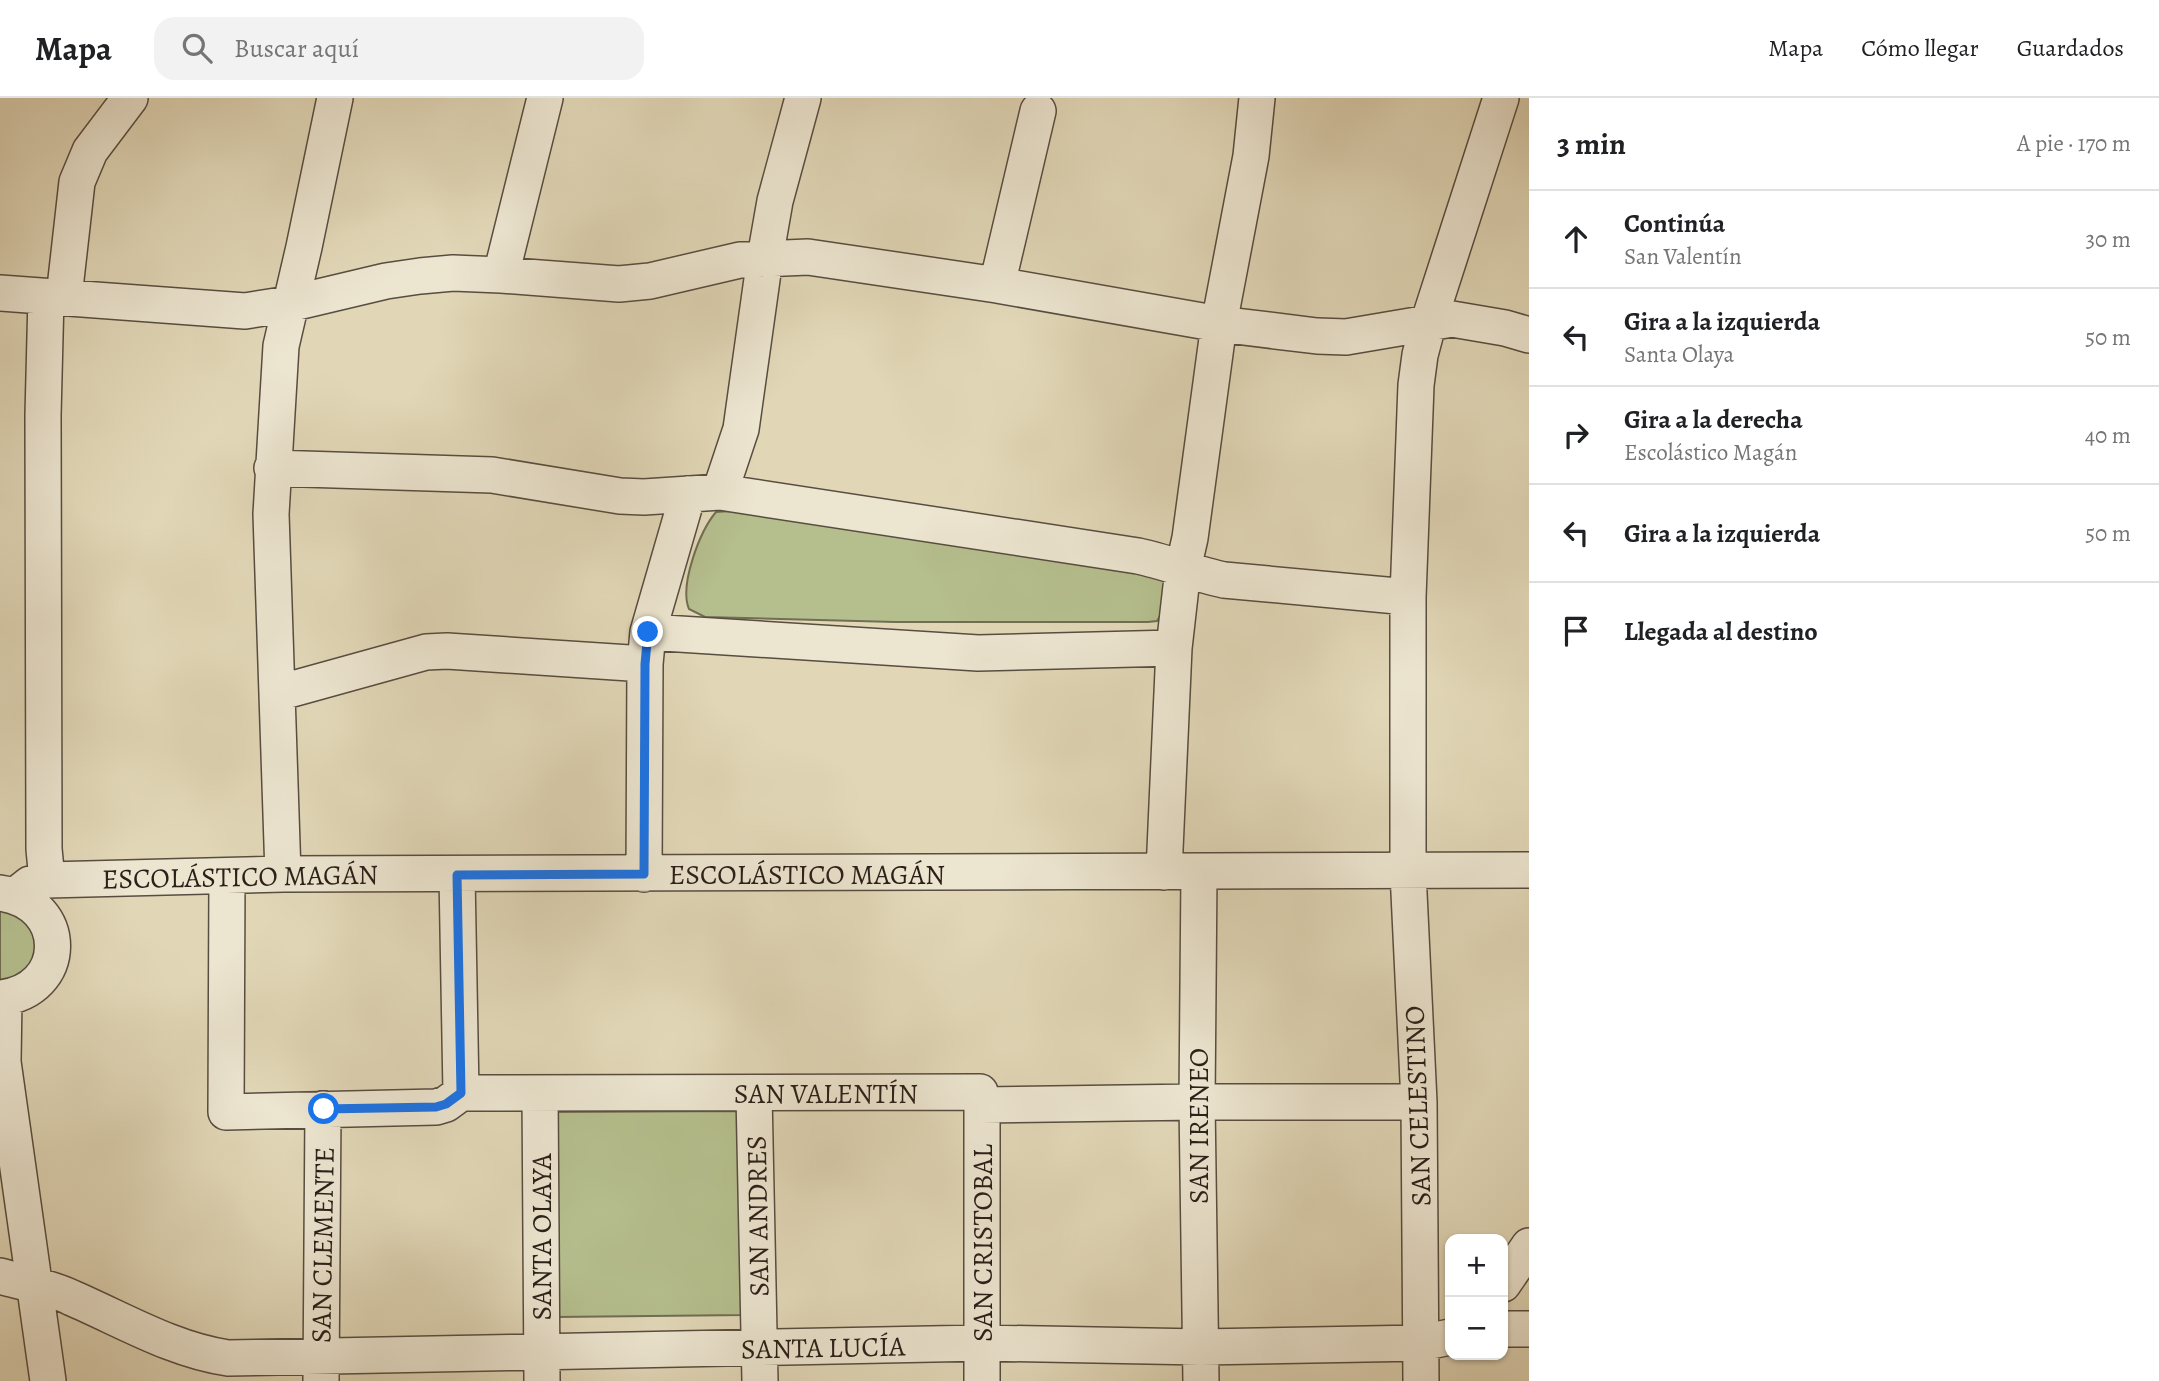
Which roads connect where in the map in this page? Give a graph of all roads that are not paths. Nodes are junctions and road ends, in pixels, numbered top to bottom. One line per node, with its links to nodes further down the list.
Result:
1 (130, 98): 14 (street)
2 (335, 98): 15 (street)
3 (545, 98): 11 (street)
4 (803, 98): 10 (street)
5 (1257, 98): 17 (street)
6 (1501, 98): 16 (street, SAN CELESTINO)
7 (1514, 98): 8 (street)
8 (1529, 103)
9 (1038, 111): 12 (street)
10 (765, 258): 11 (street); 12 (street); 20 (street)
11 (500, 275): 15 (street)
12 (997, 285): 17 (street)
13 (0, 293): 14 (street)
14 (55, 297): 15 (street); 35 (street)
15 (289, 304): 19 (street)
16 (1429, 321): 17 (street); 18 (street); 22 (street, SAN CELESTINO)
17 (1219, 324): 21 (street)
18 (1529, 335)
19 (272, 468): 20 (street); 25 (street)
20 (704, 493): 21 (street); 23 (street)
21 (1182, 569): 22 (street); 24 (street)
22 (1408, 597): 29 (street, SAN CELESTINO)
23 (647, 648): 24 (street); 25 (street); 31 (street)
24 (1174, 648): 27 (street)
25 (278, 693): 30 (street)
26 (1529, 870): 29 (street, ESCOLÁSTICO MAGÁN)
27 (1164, 872): 28 (street, ESCOLÁSTICO MAGÁN); 31 (street, ESCOLÁSTICO MAGÁN)
28 (1199, 872): 29 (street, ESCOLÁSTICO MAGÁN); 42 (street, SAN IRENEO)
29 (1408, 872): 43 (street, SAN CELESTINO)
30 (283, 874): 32 (street, ESCOLÁSTICO MAGÁN); 33 (street, ESCOLÁSTICO MAGÁN)
31 (644, 874): 32 (street, ESCOLÁSTICO MAGÁN)
32 (457, 875): 39 (street)
33 (227, 876): 34 (street, ESCOLÁSTICO MAGÁN); 45 (street, SAN VALENTÍN)
34 (84, 877): 35 (street, ESCOLÁSTICO MAGÁN); 37 (street, ESCOLÁSTICO MAGÁN)
35 (47, 880): 36 (street, ESCOLÁSTICO MAGÁN)
36 (8, 894): 37 (street, ESCOLÁSTICO MAGÁN)
37 (53, 948): 38 (street, ESCOLÁSTICO MAGÁN)
38 (2, 998): 49 (street)
39 (461, 1093): 40 (street, SAN VALENTÍN); 45 (street, SAN VALENTÍN)
40 (540, 1093): 41 (street, SAN VALENTÍN); 56 (street, SANTA OLAYA)
41 (754, 1094): 44 (street, SAN VALENTÍN); 55 (street, SAN ANDRES)
42 (1197, 1102): 43 (street, SAN VALENTÍN); 44 (street, SAN VALENTÍN); 54 (street, SAN IRENEO)
43 (1419, 1102): 52 (street, SAN CELESTINO)
44 (982, 1105): 53 (street, SAN CRISTOBAL)
45 (324, 1109): 57 (street, SAN CLEMENTE)
46 (1529, 1246): 48 (street)
47 (0, 1276): 49 (street, SANTA LUCÍA)
48 (1508, 1277)
49 (33, 1286): 57 (street, SANTA LUCÍA); 58 (street)
50 (1508, 1329): 51 (street)
51 (1529, 1329)
52 (1435, 1340): 54 (street, SANTA LUCÍA); 61 (street, SAN CELESTINO)
53 (982, 1343): 54 (street, SANTA LUCÍA); 55 (street, SANTA LUCÍA); 59 (street, SAN CRISTOBAL)
54 (1201, 1346): 60 (street, SAN IRENEO)
55 (760, 1365): 56 (street, SANTA LUCÍA)
56 (541, 1366): 57 (street, SANTA LUCÍA)
57 (321, 1369)
58 (48, 1381)
59 (982, 1381)
60 (1201, 1381)
61 (1421, 1381)

